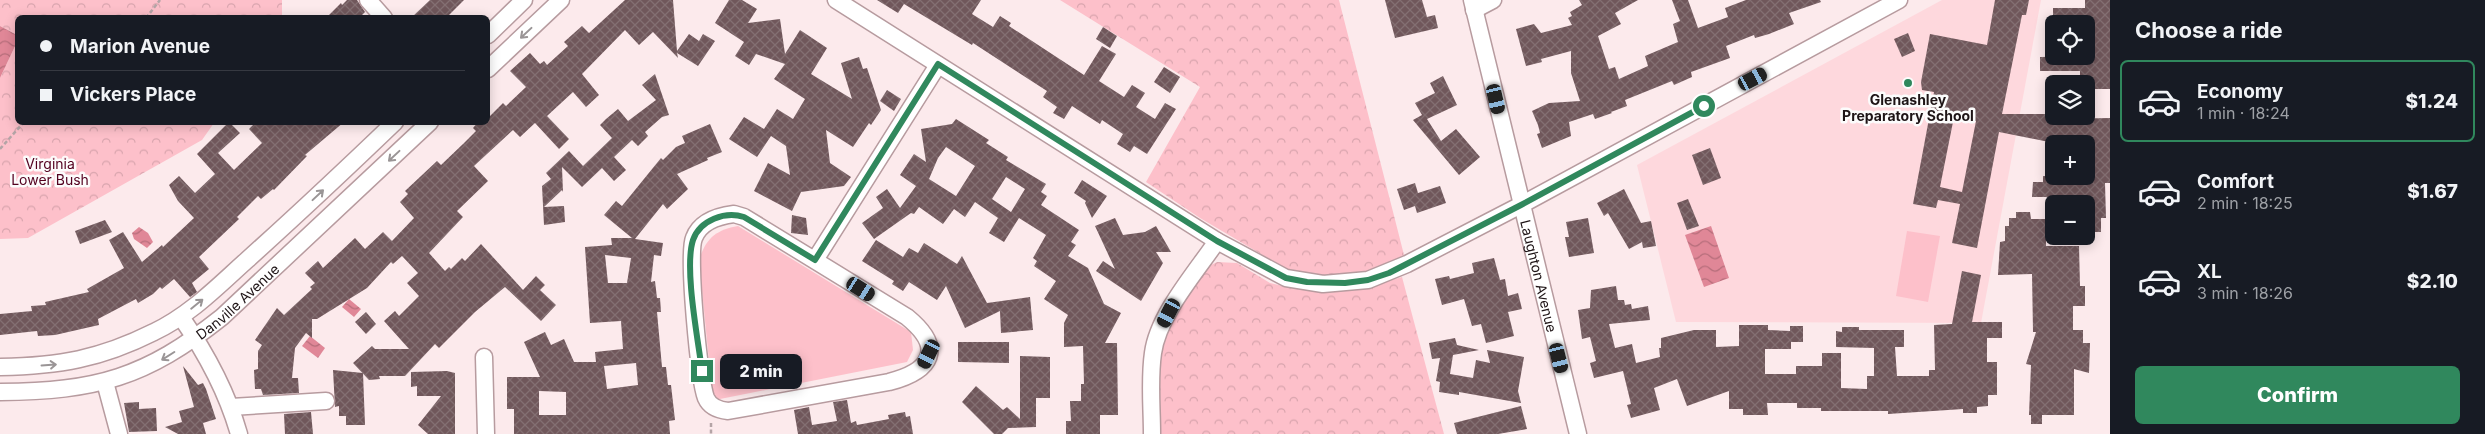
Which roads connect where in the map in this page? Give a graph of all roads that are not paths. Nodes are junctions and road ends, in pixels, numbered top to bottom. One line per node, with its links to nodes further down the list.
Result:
1 (368, 0): 8 (street)
2 (524, 0): 9 (street)
3 (561, 0): 11 (street, one-way to 11)
4 (836, 0): 10 (street)
5 (1493, 0): 7 (street)
6 (1899, 0): 14 (street)
7 (1473, 5): 14 (street, Laughton Avenue)
8 (381, 15)
9 (490, 33)
10 (938, 64): 15 (street); 16 (street)
11 (490, 67)
12 (392, 125): 17 (street, Danville Avenue, one-way to 12)
13 (427, 125): 18 (street, Danville Avenue, one-way to 18)
14 (1521, 205): 15 (street); 29 (street, Laughton Avenue)
15 (1217, 241): 28 (street)
16 (815, 260): 16 (street)
17 (181, 317): 18 (street); 20 (street, Danville Avenue, one-way to 17)
18 (195, 338): 21 (street, Danville Avenue, one-way to 21); 24 (street)
19 (484, 357): 27 (street)
20 (0, 367)
21 (105, 382): 22 (street, Danville Avenue); 25 (street)
22 (0, 392)
23 (326, 401): 24 (street)
24 (231, 407): 26 (street)
25 (119, 434)
26 (239, 434)
27 (486, 434)
28 (1152, 434)
29 (1578, 434)

